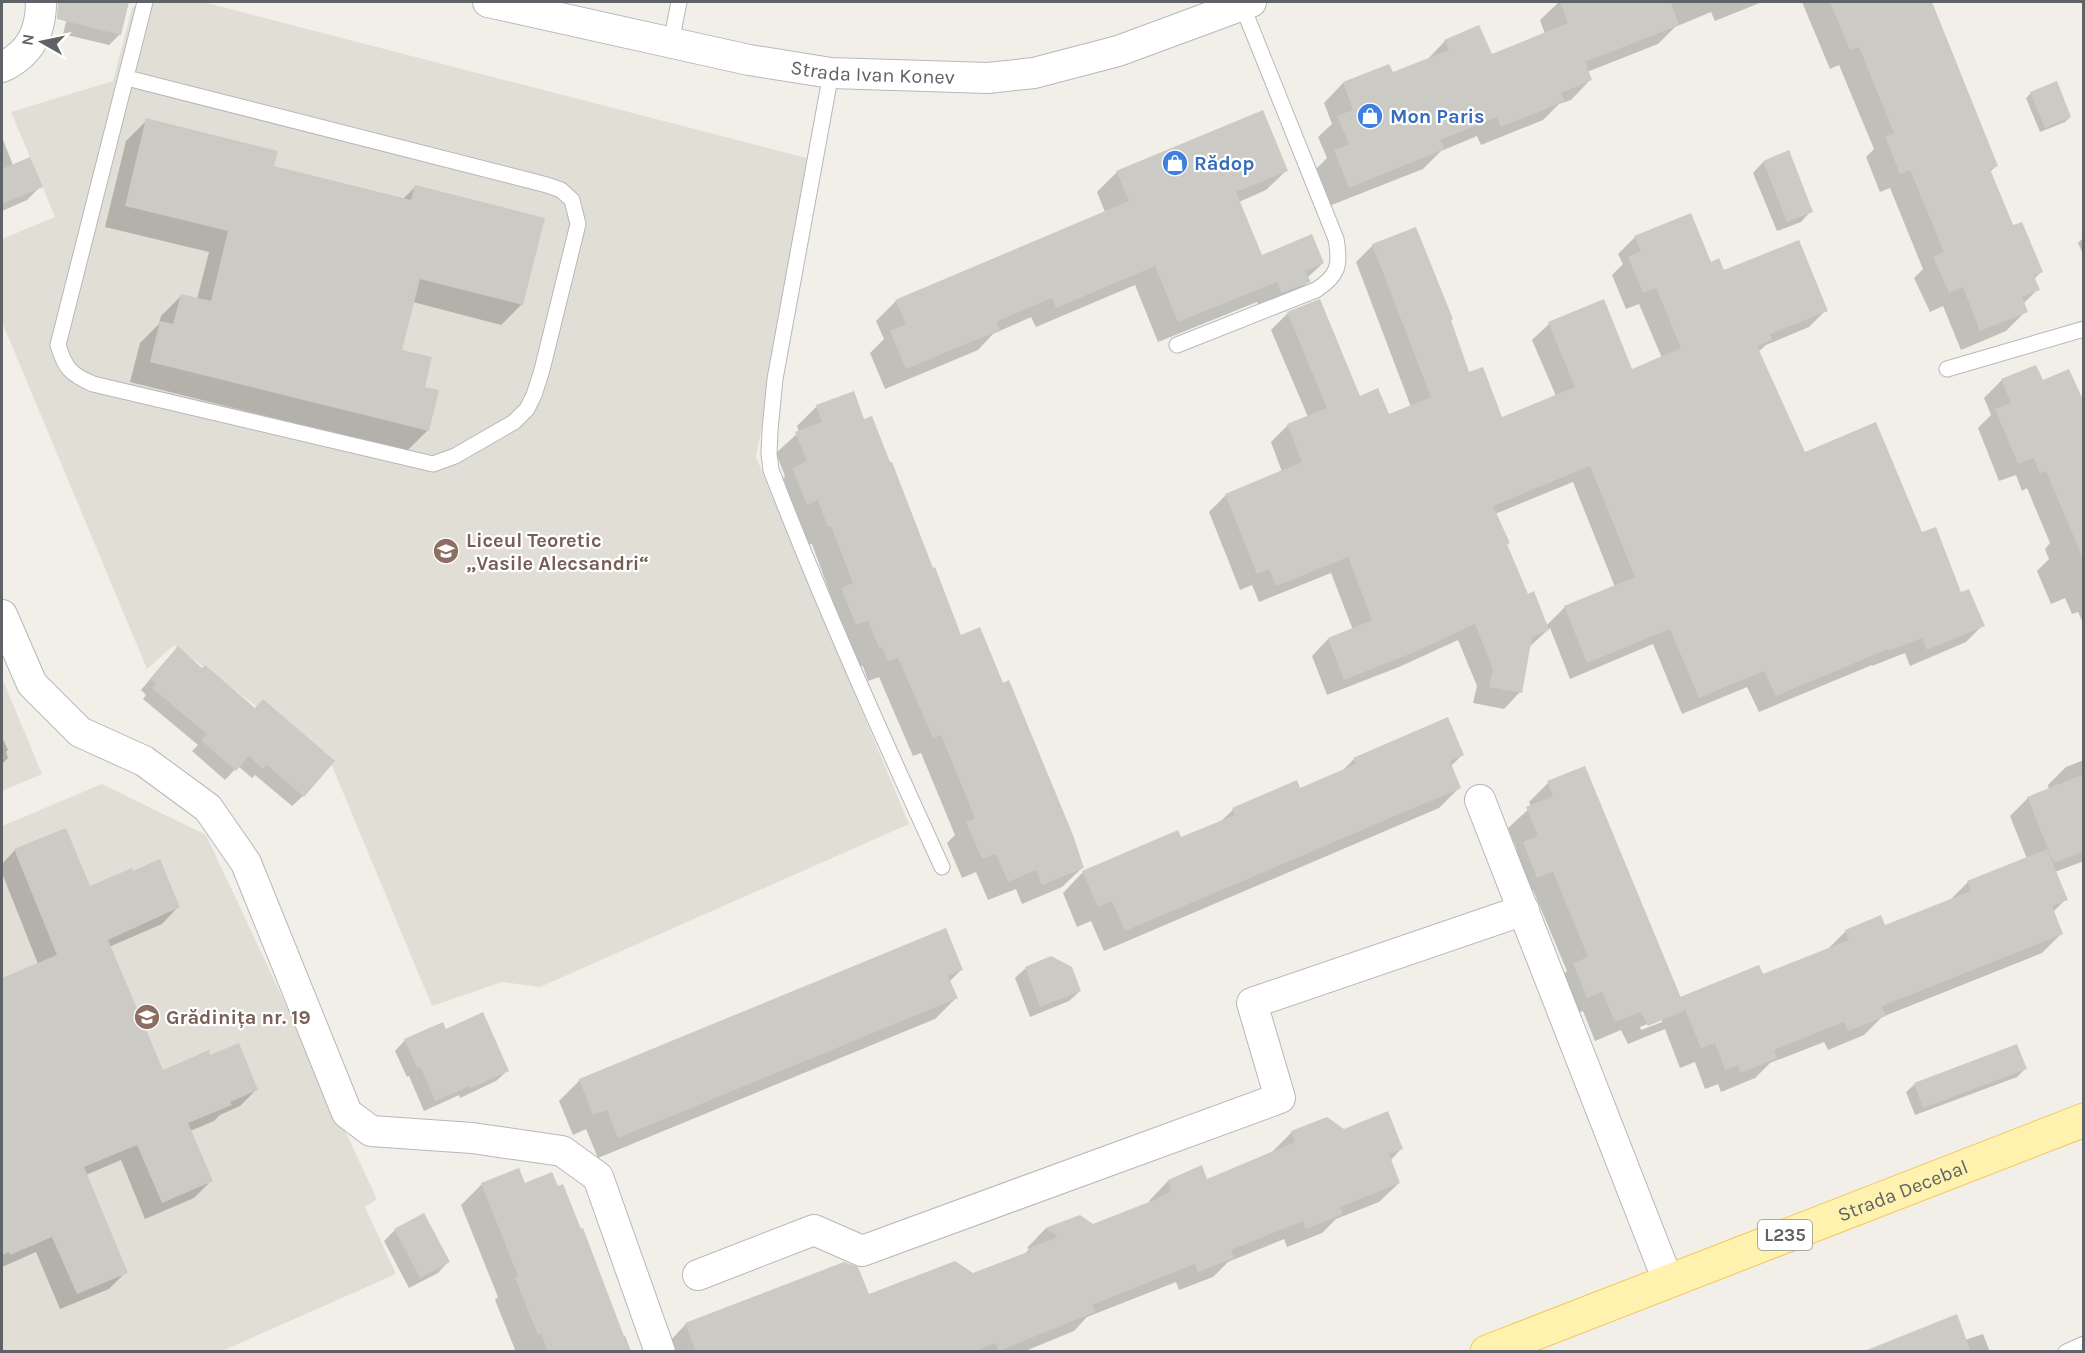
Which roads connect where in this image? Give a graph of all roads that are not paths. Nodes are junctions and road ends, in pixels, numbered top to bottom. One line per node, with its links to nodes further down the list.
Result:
1 (41, 2): 7 (street)
2 (146, 2): 9 (lane)
3 (488, 2): 6 (street, Strada Ivan Konev)
4 (679, 2): 6 (lane)
5 (1246, 3): 8 (street, Strada Ivan Konev); 11 (lane)
6 (671, 42): 8 (street, Strada Ivan Konev)
7 (2, 67)
8 (831, 73): 15 (lane)
9 (127, 78): 9 (lane)
10 (2084, 328): 12 (lane)
11 (1177, 345)
12 (1947, 369)
13 (2, 615): 21 (street)
14 (1480, 800): 16 (street)
15 (942, 867)
16 (1524, 910): 18 (street); 19 (street)
17 (2084, 1120): 19 (main road, Strada Decebal / L235)
18 (698, 1275)
19 (1668, 1281): 22 (main road, Strada Decebal / L235)
20 (2084, 1344): 23 (lane)
21 (660, 1352)
22 (1487, 1352)
23 (2066, 1352)

